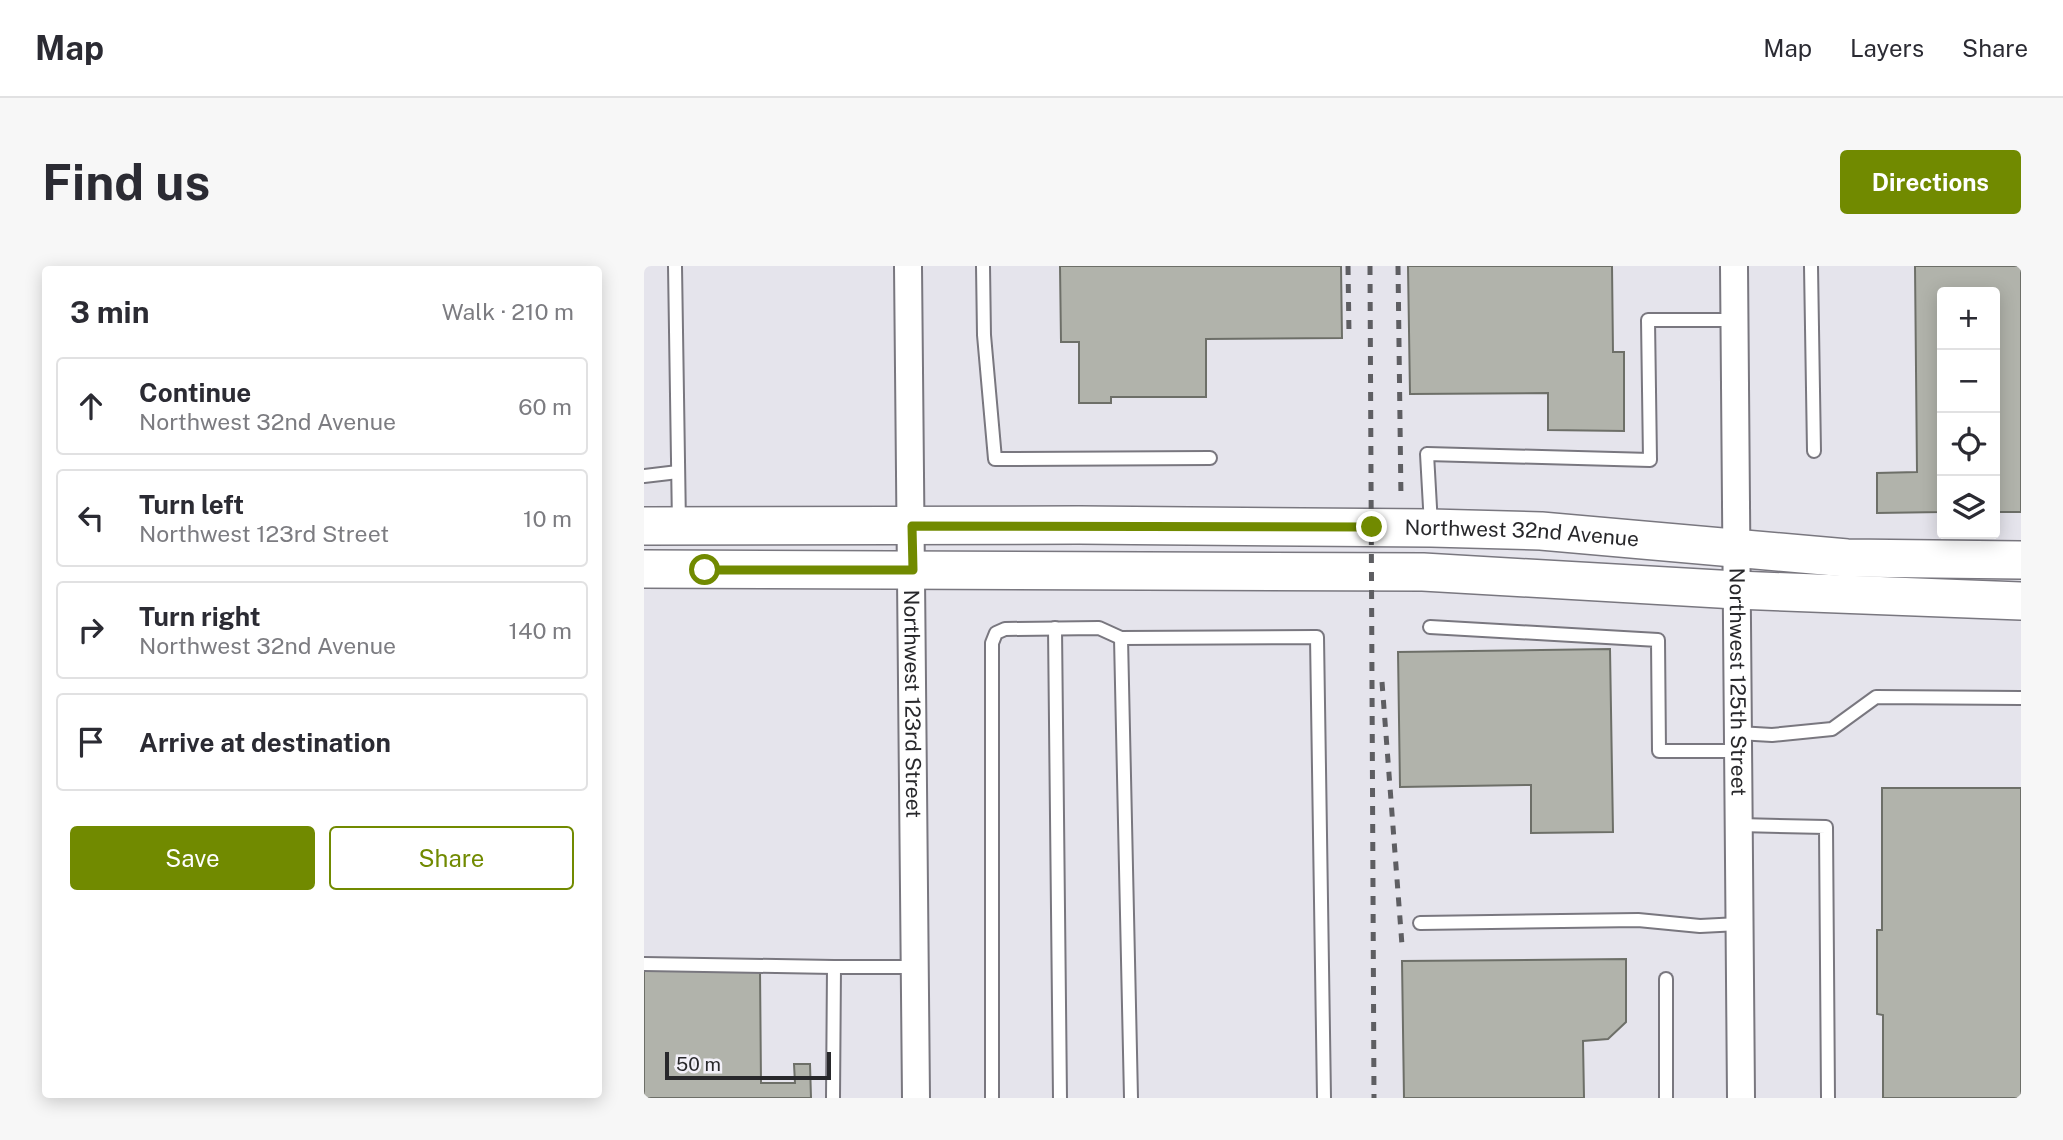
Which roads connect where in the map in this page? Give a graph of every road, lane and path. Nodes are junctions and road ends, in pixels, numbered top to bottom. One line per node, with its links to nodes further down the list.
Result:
1 (675, 266): 9 (lane)
2 (908, 266): 12 (street, Northwest 123rd Street)
3 (983, 266): 8 (lane)
4 (1734, 266): 6 (street, Northwest 125th Street)
5 (1811, 266): 7 (lane)
6 (1735, 320): 13 (lane); 14 (street, Northwest 125th Street)
7 (1814, 451)
8 (1210, 458)
9 (678, 472): 10 (lane); 11 (lane)
10 (644, 475)
11 (661, 526): 12 (main road, Northwest 32nd Avenue)
12 (912, 526): 13 (main road, Northwest 32nd Avenue); 17 (street, Northwest 123rd Street)
13 (1431, 528): 14 (main road, Northwest 32nd Avenue)
14 (1736, 549): 15 (main road, Northwest 32nd Avenue); 18 (street, Northwest 125th Street)
15 (2021, 560)
16 (644, 569): 17 (main road, Northwest 32nd Avenue)
17 (913, 570): 18 (main road, Northwest 32nd Avenue); 30 (street, Northwest 123rd Street)
18 (1736, 590): 19 (main road, Northwest 32nd Avenue); 24 (street, Northwest 125th Street)
19 (2021, 601)
20 (1430, 627): 24 (lane)
21 (1055, 628): 22 (lane); 34 (lane); 35 (lane)
22 (1121, 638): 36 (lane); 37 (lane)
23 (2021, 698): 24 (lane)
24 (1738, 742): 25 (street, Northwest 125th Street)
25 (1739, 825): 27 (street, Northwest 125th Street); 40 (lane)
26 (1420, 923): 27 (lane)
27 (1740, 925): 39 (street, Northwest 125th Street)
28 (644, 964): 29 (lane)
29 (834, 967): 30 (lane); 32 (lane)
30 (915, 967): 33 (street, Northwest 123rd Street)
31 (1666, 978): 38 (lane)
32 (834, 1098)
33 (916, 1098)
34 (992, 1098)
35 (1060, 1098)
36 (1131, 1098)
37 (1324, 1098)
38 (1666, 1098)
39 (1741, 1098)
40 (1828, 1098)

